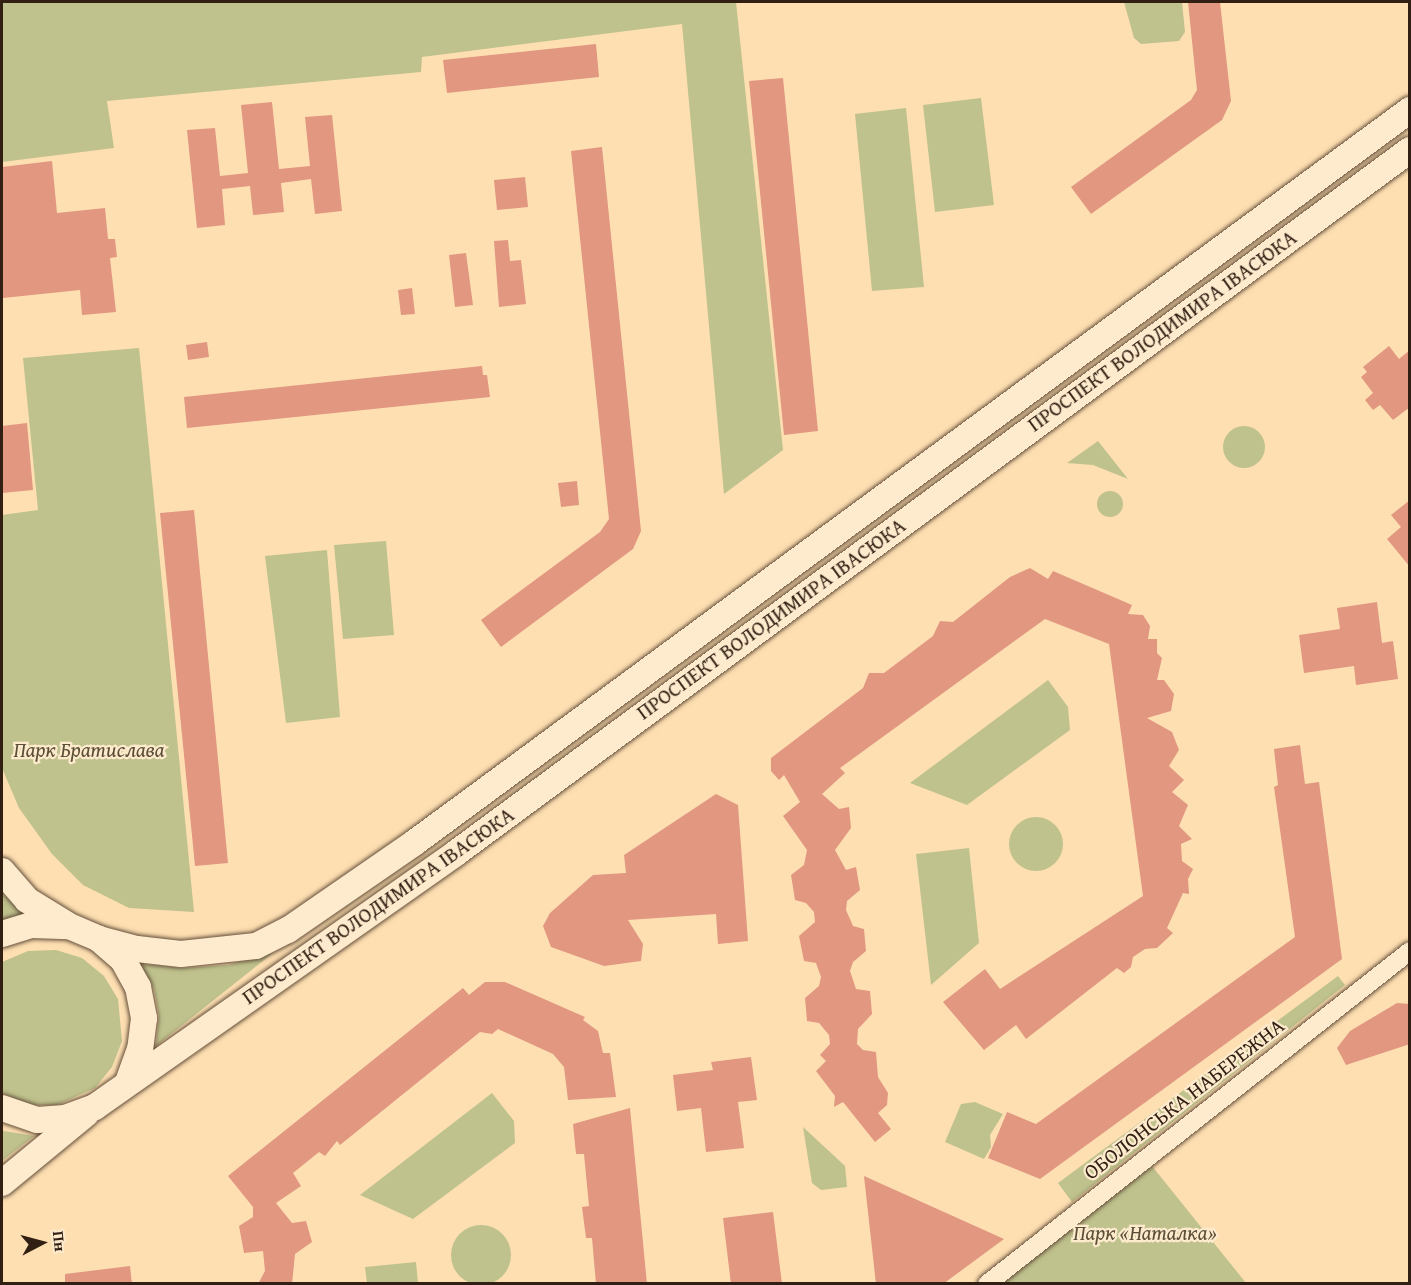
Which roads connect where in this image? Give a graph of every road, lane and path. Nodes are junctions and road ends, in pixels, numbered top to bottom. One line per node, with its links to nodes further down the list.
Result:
1 (1410, 110): 3 (main road, ПРОСПЕКТ ВОЛОДИМИРА ІВАСЮКА)
2 (1410, 150): 4 (main road, ПРОСПЕКТ ВОЛОДИМИРА ІВАСЮКА)
3 (1012, 402): 4 (main road); 8 (main road, ПРОСПЕКТ ВОЛОДИМИРА ІВАСЮКА)
4 (1029, 429): 10 (main road, ПРОСПЕКТ ВОЛОДИМИРА ІВАСЮКА)
5 (2, 871): 6 (main road)
6 (69, 926): 7 (main road); 8 (main road)
7 (2, 934)
8 (99, 939): 10 (main road)
9 (1410, 951): 14 (street, ОБОЛОНСЬКА НАБЕРЕЖНА)
10 (128, 1082): 11 (main road, ПРОСПЕКТ ВОЛОДИМИРА ІВАСЮКА)
11 (95, 1107): 12 (main road); 13 (main road)
12 (2, 1108)
13 (2, 1183)
14 (987, 1284)

